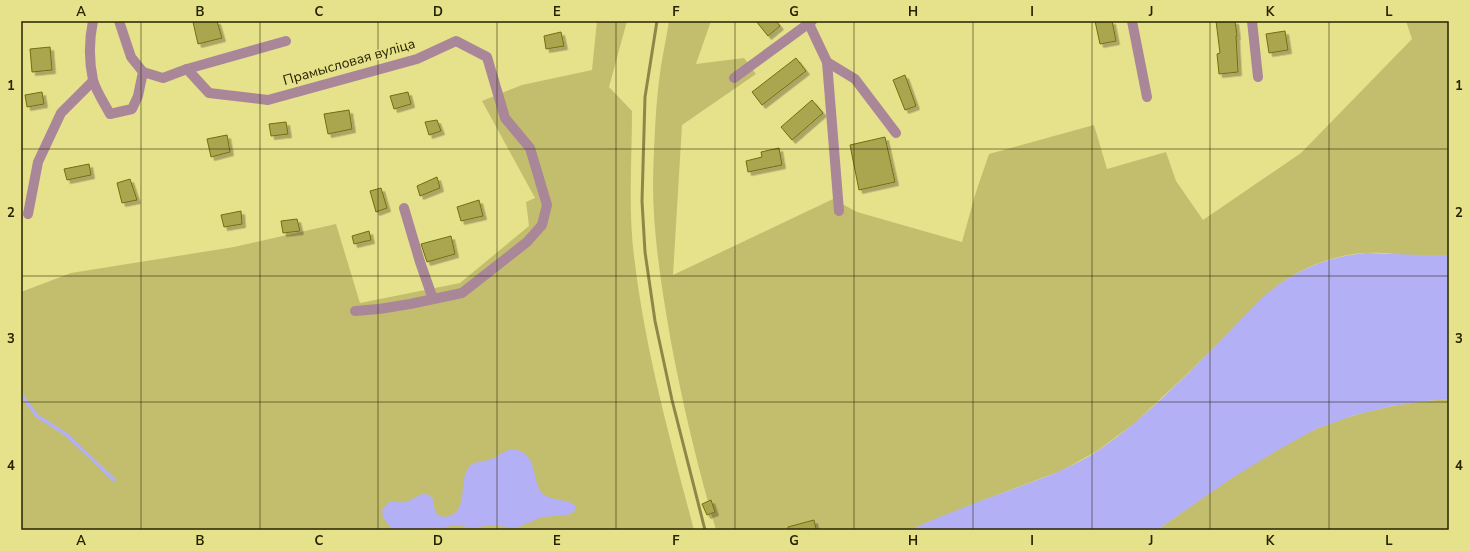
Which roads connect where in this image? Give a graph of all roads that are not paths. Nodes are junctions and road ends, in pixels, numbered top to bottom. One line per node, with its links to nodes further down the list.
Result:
1 (93, 21): 12 (street)
2 (119, 21): 9 (street)
3 (1132, 21): 13 (street)
4 (1252, 21): 10 (street)
5 (810, 22): 7 (street); 11 (street)
6 (286, 41): 8 (street)
7 (827, 62): 14 (street); 16 (street)
8 (187, 69): 9 (street); 18 (street, Прамысловая вуліца)
9 (143, 72): 12 (street)
10 (1258, 77)
11 (734, 78)
12 (93, 81): 17 (street)
13 (1147, 97)
14 (896, 133)
15 (404, 208): 18 (street)
16 (838, 212)
17 (28, 214)
18 (433, 299): 19 (street, Прамысловая вуліца)
19 (355, 311)

